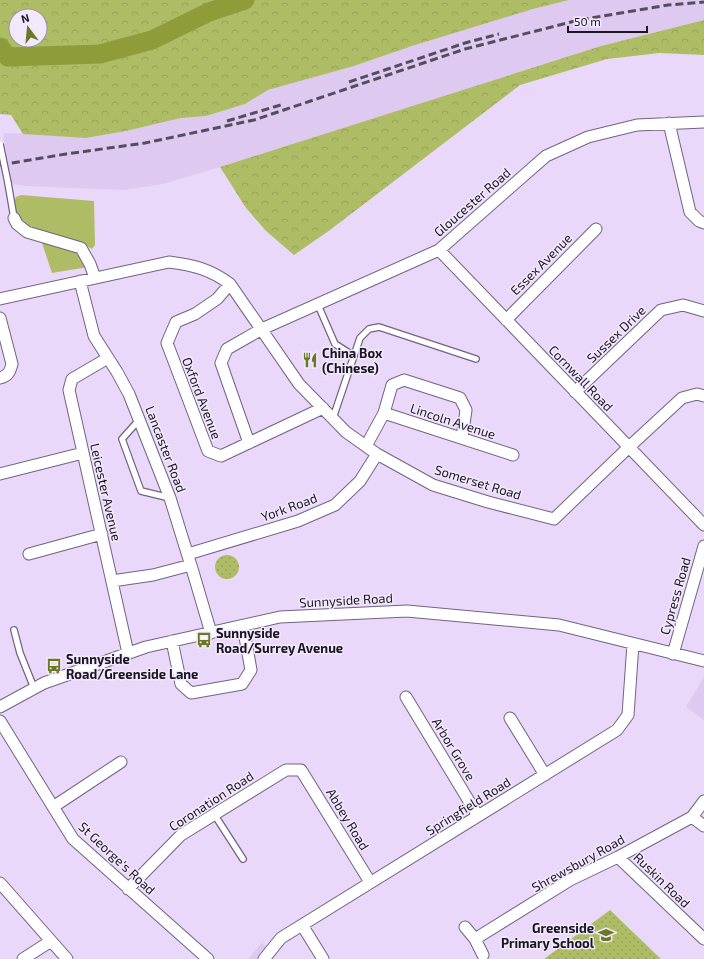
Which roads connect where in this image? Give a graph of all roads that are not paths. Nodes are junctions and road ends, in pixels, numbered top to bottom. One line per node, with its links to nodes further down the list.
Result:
1 (704, 122): 2 (street, Gloucester Road)
2 (669, 123): 5 (street); 7 (street, Gloucester Road)
3 (0, 144): 4 (lane, bridge)
4 (14, 218): 8 (street)
5 (704, 222)
6 (596, 229): 15 (street, Essex Avenue)
7 (439, 250): 12 (street, Gloucester Road); 15 (street, Cornwall Road)
8 (95, 278): 9 (street, Somerset Road); 10 (street, Somerset Road)
9 (80, 281): 11 (street, Somerset Road); 18 (street, Lancaster Road)
10 (230, 284): 16 (street, Somerset Road); 28 (street, Oxford Avenue)
11 (0, 299)
12 (318, 305): 16 (street, Gloucester Road); 17 (lane)
13 (704, 311): 21 (street, Sussex Drive)
14 (0, 318): 20 (street)
15 (506, 320): 21 (street, Cornwall Road)
16 (262, 329): 23 (street, Somerset Road); 28 (street, Gloucester Road)
17 (354, 356): 19 (lane); 25 (lane)
18 (108, 358): 26 (street, Lancaster Road); 31 (street, Leicester Avenue)
19 (476, 359)
20 (0, 378)
21 (576, 392): 30 (street, Cornwall Road)
22 (704, 396): 30 (street, Somerset Road)
23 (323, 408): 25 (street, Somerset Road); 28 (street, Oxford Avenue)
24 (384, 413): 27 (street, Lincoln Avenue); 27 (street); 29 (street)
25 (333, 418): 29 (street, Somerset Road)
26 (139, 420): 35 (street, Lancaster Road); 35 (lane)
27 (462, 438): 33 (street, Lincoln Avenue)
28 (249, 443)
29 (366, 446): 32 (street, Somerset Road)
30 (629, 447): 32 (street, Somerset Road); 36 (street, Cornwall Road)
31 (83, 453): 34 (street); 37 (street, Leicester Avenue)
32 (377, 454): 40 (street, York Road)
33 (513, 455)
34 (0, 474)
35 (170, 498): 40 (street, Lancaster Road)
36 (704, 526)
37 (102, 534): 39 (street); 41 (street, Leicester Avenue)
38 (704, 546): 48 (street, Cypress Road)
39 (28, 554)
40 (189, 560): 41 (street, York Road); 44 (street, Lancaster Road)
41 (112, 580): 47 (street, Leicester Avenue)
42 (243, 626): 44 (street, Sunnyside Road); 45 (street); 46 (street, Sunnyside Road)
43 (14, 630): 50 (lane)
44 (210, 633): 45 (street, Sunnyside Road)
45 (172, 641): 47 (street, Sunnyside Road)
46 (633, 644): 48 (street, Sunnyside Road); 57 (street, Springfield Road)
47 (128, 653): 50 (street, Sunnyside Road)
48 (673, 654): 49 (street, Sunnyside Road)
49 (704, 661)
50 (34, 688): 52 (street, Sunnyside Road)
51 (406, 697): 61 (street, Arbor Grove)
52 (0, 707)
53 (510, 718): 57 (street)
54 (0, 721): 59 (street, St George's Road)
55 (121, 762): 59 (street)
56 (301, 770): 60 (street, Coronation Road); 66 (street, Abbey Road)
57 (545, 775): 61 (street, Springfield Road)
58 (704, 801): 62 (street, Shrewsbury Road)
59 (53, 807): 68 (street, St George's Road)
60 (214, 814): 65 (lane); 68 (street, Coronation Road)
61 (478, 816): 66 (street, Springfield Road)
62 (692, 817): 63 (street); 64 (street, Shrewsbury Road)
63 (704, 826)
64 (618, 857): 71 (street, Shrewsbury Road); 72 (street, Ruskin Road)
65 (243, 859)
66 (370, 882): 69 (street, Springfield Road)
67 (0, 883): 73 (street)
68 (128, 889): 77 (street, St George's Road)
69 (302, 924): 78 (street, Springfield Road); 79 (street)
70 (465, 927): 71 (street)
71 (475, 939): 74 (street)
72 (704, 939)
73 (51, 941): 75 (street); 76 (street)
74 (483, 955)
75 (24, 959)
76 (67, 959)
77 (208, 959)
78 (264, 959)
79 (323, 959)

